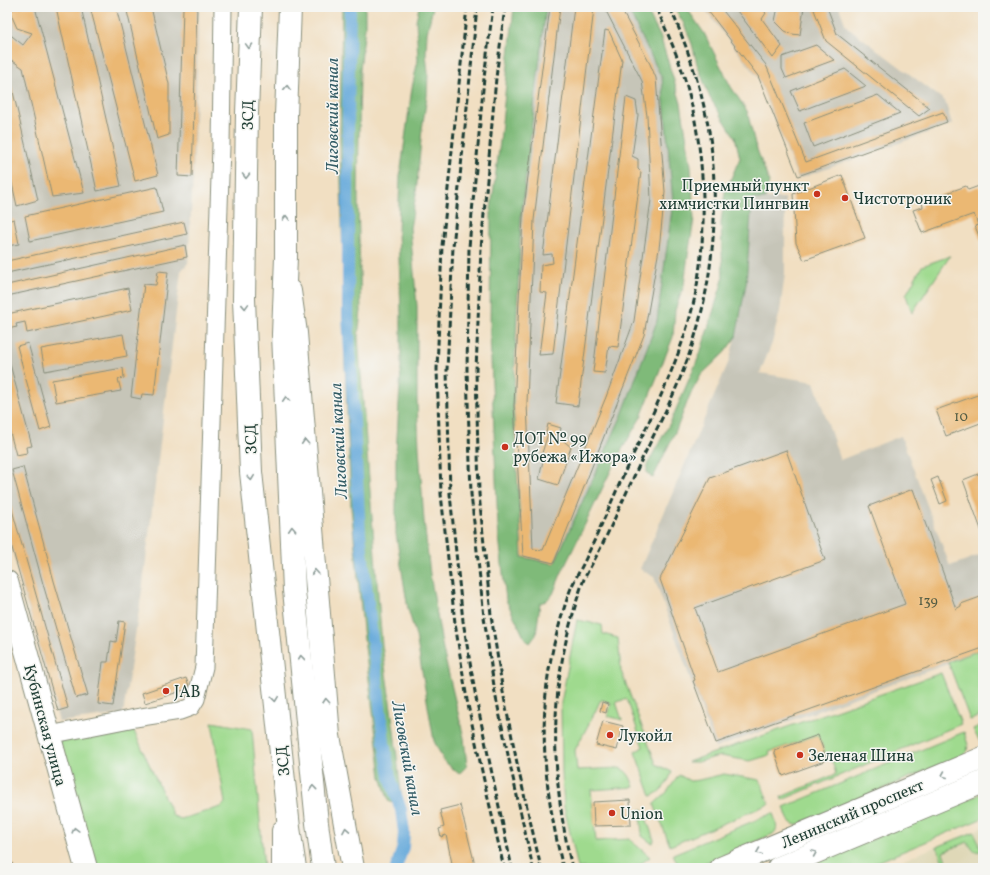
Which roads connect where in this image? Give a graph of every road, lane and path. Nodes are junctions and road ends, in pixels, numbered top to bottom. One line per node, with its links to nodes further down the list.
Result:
1 (223, 7): 7 (street)
2 (251, 7): 9 (main road, ЗСД, one-way to 9)
3 (290, 7): 4 (main road, ЗСД, one-way to 3)
4 (286, 256): 15 (main road, ЗСД, one-way to 4); 16 (main road, one-way to 4)
5 (7, 582): 7 (main road, Кубинская улица)
6 (7, 632): 11 (main road, Кубинская улица)
7 (50, 735): 12 (main road, Кубинская улица, one-way to 7)
8 (983, 758): 17 (main road, Ленинский проспект, one-way to 17)
9 (284, 780): 13 (main road); 14 (main road, ЗСД)
10 (983, 782): 18 (main road, Ленинский проспект, one-way to 10)
11 (70, 868)
12 (86, 868)
13 (283, 868)
14 (295, 868)
15 (323, 868)
16 (353, 868)
17 (721, 868)
18 (778, 868)

